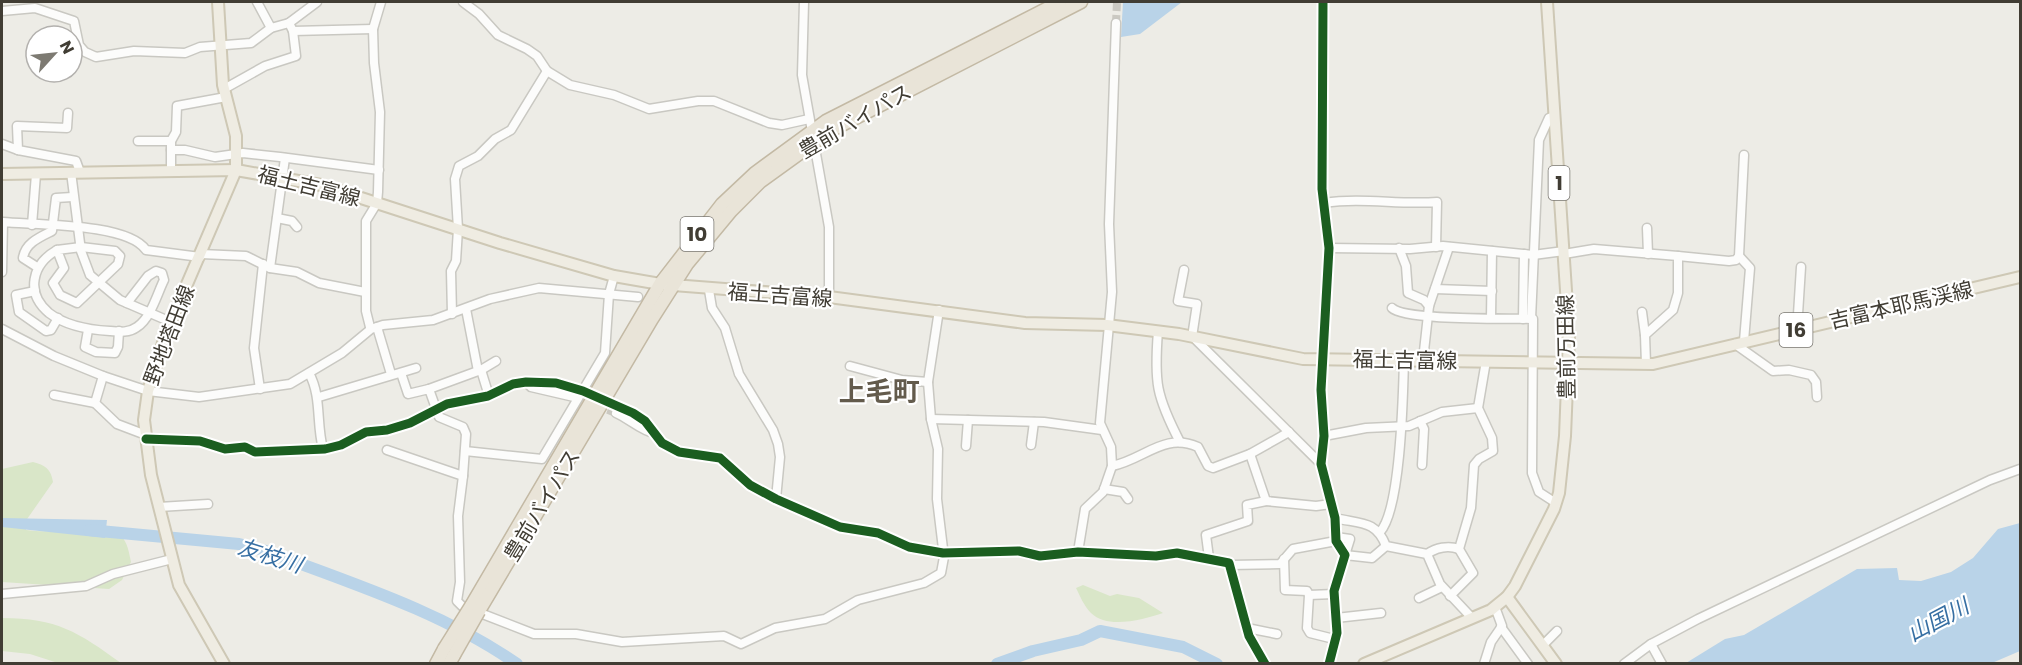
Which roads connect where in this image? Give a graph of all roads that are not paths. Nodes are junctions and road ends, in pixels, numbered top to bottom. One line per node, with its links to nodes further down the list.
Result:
1 (219, 2): 16 (main road, 野地塔田線)
2 (258, 2): 14 (street)
3 (317, 2): 13 (street)
4 (381, 2): 15 (street)
5 (463, 2): 17 (street)
6 (804, 2): 21 (street)
7 (1060, 2): 21 (highway, 豊前バイパス / 10)
8 (1081, 2): 21 (highway, 豊前バイパス / 10)
9 (1323, 2): 38 (street)
10 (1547, 2): 20 (main road, 豊前万田線 / 1)
11 (2, 11): 16 (street)
12 (1116, 22): 91 (street)
13 (291, 27): 14 (street); 15 (street); 18 (street)
14 (271, 28): 16 (street)
15 (373, 29): 31 (street)
16 (223, 47): 18 (main road, 野地塔田線)
17 (547, 71): 21 (street); 45 (street)
18 (225, 93): 24 (street); 26 (main road, 野地塔田線)
19 (68, 113): 25 (street)
20 (1554, 116): 53 (main road, 豊前万田線 / 1); 57 (street)
21 (810, 130): 67 (highway, 豊前バイパス / 10); 69 (highway, 豊前バイパス / 10); 77 (street)
22 (138, 141): 24 (street)
23 (2, 144): 25 (street)
24 (171, 145): 26 (street); 29 (street)
25 (18, 150): 32 (street)
26 (236, 154): 28 (street); 30 (main road, 野地塔田線)
27 (1744, 155): 59 (street)
28 (285, 158): 31 (street); 35 (street)
29 (171, 170): 30 (main road, 福土吉富線); 32 (main road, 福土吉富線)
30 (236, 170): 35 (main road, 福土吉富線); 56 (main road, 野地塔田線)
31 (379, 170): 37 (street)
32 (75, 172): 34 (main road, 福土吉富線); 36 (street)
33 (2, 174): 34 (main road, 福土吉富線)
34 (36, 174): 40 (street)
35 (282, 177): 37 (main road, 福土吉富線); 39 (street)
36 (72, 197): 42 (street); 44 (street)
37 (376, 203): 45 (main road, 福土吉富線); 73 (street)
38 (1324, 203): 47 (street); 48 (street)
39 (277, 218): 41 (street); 60 (street)
40 (32, 225): 42 (street); 64 (street)
41 (297, 226)
42 (53, 227): 44 (street); 61 (street)
43 (1647, 228): 55 (street)
44 (79, 229): 46 (street); 56 (street)
45 (458, 229): 65 (main road, 福土吉富線); 85 (street)
46 (81, 247): 51 (street); 68 (street); 68 (street)
47 (1436, 247): 49 (street); 50 (street)
48 (1329, 248): 49 (street); 101 (street)
49 (1399, 248): 79 (street)
50 (1449, 248): 52 (street); 70 (street)
51 (57, 250): 61 (street); 68 (street)
52 (1492, 251): 54 (street); 74 (street)
53 (1564, 252): 55 (street); 57 (street); 108 (main road, 豊前万田線 / 1)
54 (1524, 254): 57 (street); 89 (street)
55 (1648, 254): 58 (street)
56 (200, 255): 60 (street); 90 (main road, 野地塔田線)
57 (1533, 255): 89 (street)
58 (1678, 256): 59 (street); 98 (street)
59 (1739, 256): 100 (street)
60 (266, 266): 73 (street); 118 (street)
61 (37, 267): 72 (street)
62 (1801, 267): 95 (street)
63 (1184, 270): 99 (street)
64 (2, 272)
65 (614, 276): 67 (main road, 福土吉富線); 75 (street)
66 (2020, 277): 95 (main road, 吉富本耶馬渓線 / 16)
67 (660, 284): 69 (main road, 福土吉富線); 123 (highway, 豊前バイパス / 10)
68 (98, 285): 78 (street)
69 (675, 285): 71 (main road, 福土吉富線); 123 (highway, 豊前バイパス / 10)
70 (1435, 289): 74 (street); 79 (street)
71 (709, 290): 77 (main road, 福土吉富線); 154 (street)
72 (35, 291): 87 (street); 87 (street)
73 (365, 291): 92 (street)
74 (1491, 291): 88 (street)
75 (609, 294): 76 (street); 81 (street); 123 (street)
76 (638, 297)
77 (829, 297): 82 (main road, 福土吉富線)
78 (127, 303): 84 (street); 84 (street)
79 (1429, 306): 86 (street)
80 (1392, 308): 86 (street)
81 (466, 309): 85 (street); 111 (street)
82 (939, 310): 91 (main road, 福土吉富線); 117 (street)
83 (1642, 312): 98 (street)
84 (149, 313): 90 (street); 96 (street)
85 (452, 314): 92 (street)
86 (1427, 316): 88 (street); 103 (street)
87 (58, 318): 94 (street)
88 (1491, 318): 89 (street)
89 (1527, 319): 106 (street)
90 (171, 322): 120 (main road, 野地塔田線)
91 (1107, 325): 97 (main road, 福土吉富線); 136 (street)
92 (374, 327): 112 (street); 114 (street)
93 (2, 329): 115 (street)
94 (88, 330): 96 (street); 96 (street)
95 (1797, 330): 100 (main road, 吉富本耶馬渓線 / 16)
96 (119, 331)
97 (1158, 331): 99 (main road, 福土吉富線); 141 (street)
98 (1646, 334): 107 (street)
99 (1193, 337): 101 (main road, 福土吉富線); 137 (street)
100 (1740, 343): 107 (main road, 吉富本耶馬渓線 / 16); 125 (street)
101 (1324, 359): 102 (main road, 福土吉富線); 139 (street)
102 (1404, 360): 103 (main road, 福土吉富線); 135 (street)
103 (1423, 360): 105 (main road, 福土吉富線)
104 (496, 361): 111 (street)
105 (1486, 361): 106 (main road, 福土吉富線); 129 (street)
106 (1531, 363): 108 (main road, 福土吉富線); 157 (street)
107 (1646, 364): 108 (main road, 吉富本耶馬渓線 / 16)
108 (1570, 365): 157 (main road, 豊前万田線 / 1)
109 (850, 366): 117 (street)
110 (416, 368): 113 (street)
111 (480, 370): 119 (street); 122 (street)
112 (309, 373): 118 (street); 124 (street)
113 (401, 373): 114 (street); 119 (street)
114 (391, 374): 124 (street)
115 (103, 376): 120 (street); 127 (street)
116 (526, 381): 122 (street); 123 (street); 126 (street)
117 (928, 382): 131 (street)
118 (260, 389): 120 (street)
119 (429, 389): 128 (street)
120 (147, 391): 140 (main road, 野地塔田線)
121 (54, 395): 127 (street)
122 (489, 396): 128 (street)
123 (594, 396): 138 (street); 146 (street); 192 (highway, 豊前バイパス / 10, bridge)
124 (319, 397): 144 (street)
125 (1817, 397)
126 (574, 398)
127 (95, 403): 140 (street)
128 (435, 408): 144 (street); 146 (street)
129 (1478, 408): 133 (street); 165 (street)
130 (616, 413): 138 (street)
131 (932, 419): 132 (street); 167 (street)
132 (968, 420): 134 (street); 143 (street)
133 (1420, 421): 135 (street); 150 (street)
134 (1034, 422): 136 (street); 142 (street)
135 (1401, 426): 139 (street); 162 (street)
136 (1102, 430): 149 (street)
137 (1289, 432): 147 (street); 148 (street)
138 (654, 434): 154 (street)
139 (1324, 436): 148 (street)
140 (146, 437): 144 (street); 160 (main road, 野地塔田線)
141 (1180, 442): 147 (street); 149 (street)
142 (1031, 445)
143 (966, 446)
144 (323, 449)
145 (387, 450): 152 (street)
146 (465, 451): 152 (street)
147 (1250, 454): 156 (street)
148 (1322, 464): 159 (street)
149 (1112, 465): 153 (street)
150 (1422, 465)
151 (2020, 469): 191 (street)
152 (462, 476): 167 (street)
153 (1104, 489): 155 (street); 166 (street)
154 (776, 499): 167 (street)
155 (1128, 499)
156 (1266, 501): 159 (street); 170 (street)
157 (1556, 503): 179 (main road, 豊前万田線 / 1)
158 (208, 504): 160 (street)
159 (1331, 504): 161 (street)
160 (159, 507): 171 (main road, 野地塔田線)
161 (1335, 518): 162 (street); 163 (street)
162 (1380, 532): 164 (street)
163 (1336, 539): 169 (street); 172 (street)
164 (1386, 546): 168 (street); 169 (street)
165 (1459, 549): 168 (street); 178 (street)
166 (1078, 552): 167 (street); 170 (street)
167 (943, 553)
168 (1427, 554): 174 (street)
169 (1345, 555): 176 (street)
170 (1209, 558): 173 (street)
171 (172, 559): 175 (street); 193 (main road, 野地塔田線)
172 (1284, 559): 173 (street); 177 (street)
173 (1230, 565): 186 (street)
174 (1442, 587): 178 (street); 180 (street)
175 (2, 594)
176 (1334, 594): 177 (street); 183 (street)
177 (1309, 595): 189 (street)
178 (1450, 596): 184 (street)
179 (1507, 597): 181 (main road); 190 (main road)
180 (1419, 598)
181 (1495, 607): 184 (main road); 185 (street)
182 (1381, 613): 183 (street)
183 (1336, 618): 189 (street)
184 (1472, 618): 197 (main road)
185 (1502, 627): 198 (street); 199 (street)
186 (1247, 628): 188 (street); 195 (street)
187 (1557, 631): 190 (street)
188 (1277, 634)
189 (1334, 639): 196 (street)
190 (1544, 644): 200 (main road)
191 (1653, 647): 201 (street); 202 (street)
192 (449, 656): 194 (highway, 豊前バイパス / 10)
193 (224, 663)
194 (436, 663)
195 (1265, 663)
196 (1329, 663)
197 (1364, 663)
198 (1484, 663)
199 (1528, 663)
200 (1556, 663)
201 (1624, 663)
202 (1662, 663)

